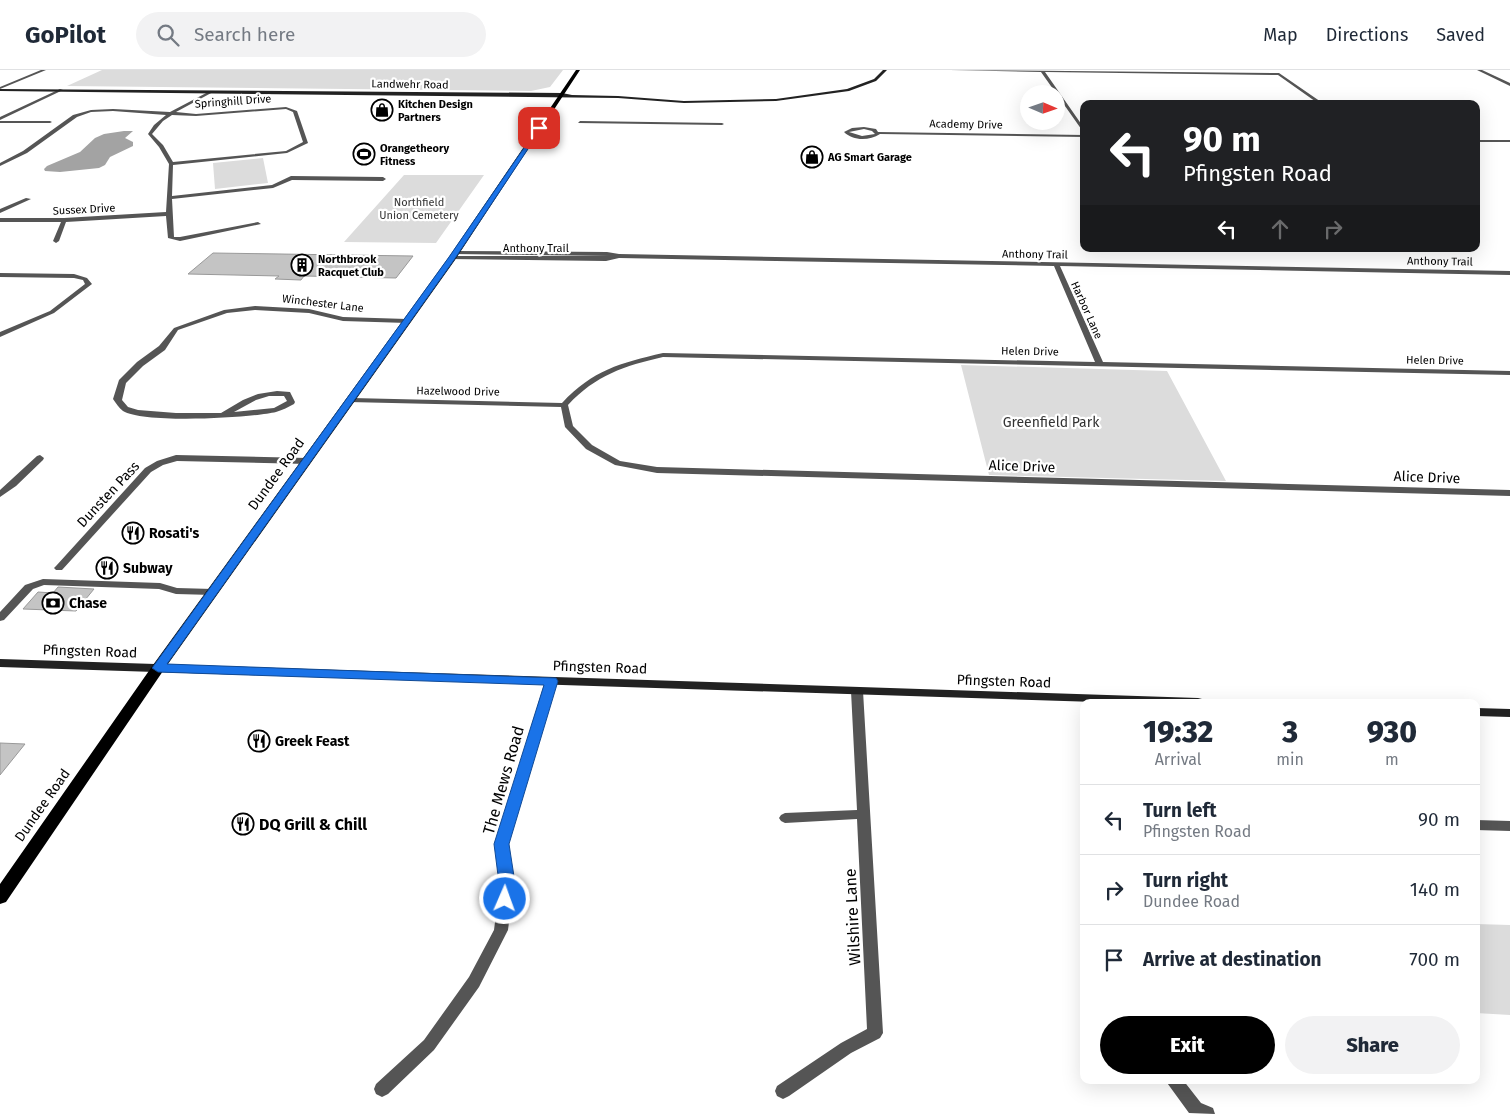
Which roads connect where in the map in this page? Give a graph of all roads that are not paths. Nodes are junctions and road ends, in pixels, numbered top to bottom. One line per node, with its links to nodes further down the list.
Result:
1 (44, 70): 11 (street)
2 (578, 70): 14 (main road, Dundee Road)
3 (885, 70): 15 (main road, Landwehr Road)
4 (952, 70): 6 (street)
5 (1479, 70): 8 (street)
6 (1042, 71): 16 (street); 22 (street)
7 (871, 75): 15 (main road, Landwehr Road)
8 (1500, 81): 9 (street); 10 (street)
9 (1510, 81)
10 (1510, 86)
11 (0, 89): 12 (main road, Landwehr Road)
12 (61, 90): 13 (main road, Landwehr Road); 18 (street)
13 (211, 92): 14 (main road, Landwehr Road); 17 (street)
14 (561, 96): 15 (main road, Landwehr Road); 38 (main road, Dundee Road)
15 (762, 100)
16 (1316, 100)
17 (168, 114): 27 (street); 27 (street, Springhill Drive); 28 (street, Springhill Drive)
18 (0, 121): 19 (street)
19 (50, 122)
20 (580, 122): 21 (street)
21 (722, 124)
22 (1080, 126)
23 (878, 133): 23 (street, Academy Drive); 24 (street, Academy Drive)
24 (1080, 136)
25 (1480, 141): 26 (street)
26 (1510, 142)
27 (171, 164): 30 (street)
28 (0, 165)
29 (383, 179): 30 (street)
30 (170, 198): 33 (street)
31 (28, 199): 32 (street)
32 (0, 211)
33 (169, 214): 35 (street, Sussex Drive); 36 (street)
34 (0, 220): 35 (street, Sussex Drive)
35 (64, 220): 37 (street)
36 (258, 224)
37 (56, 241)
38 (454, 255): 39 (street, Anthony Trail); 45 (main road, Dundee Road)
39 (742, 260): 40 (street, Anthony Trail); 41 (street, Anthony Trail)
40 (643, 262)
41 (1057, 267): 42 (street, Anthony Trail); 44 (street, Anthony Trail); 47 (street, Harbor Lane)
42 (1510, 273)
43 (0, 275): 46 (street)
44 (1510, 278)
45 (407, 321): 49 (main road, Dundee Road); 51 (street, Winchester Lane)
46 (0, 334)
47 (1100, 364): 48 (street, Helen Drive); 50 (street, Helen Drive)
48 (1510, 373)
49 (352, 400): 50 (street, Hazelwood Drive); 53 (main road, Dundee Road)
50 (564, 405): 54 (street, Alice Drive)
51 (223, 415): 51 (street, Winchester Lane)
52 (40, 458): 55 (street)
53 (307, 461): 56 (street, Dunsten Pass); 57 (main road, Dundee Road)
54 (1510, 493)
55 (0, 494)
56 (59, 568)
57 (213, 592): 58 (street); 60 (main road, Dundee Road)
58 (0, 618)
59 (0, 663): 60 (main road, Pfingsten Road)
60 (158, 668): 61 (main road, Pfingsten Road); 70 (main road, Dundee Road)
61 (551, 681): 62 (main road, Pfingsten Road); 72 (street, The Mews Road)
62 (857, 691): 63 (main road, Pfingsten Road); 66 (street, Wilshire Lane)
63 (1105, 699)
64 (1480, 712): 65 (main road)
65 (1510, 713)
66 (864, 814): 67 (street); 73 (street, Wilshire Lane)
67 (785, 818)
68 (1480, 825): 69 (street)
69 (1510, 826)
70 (0, 897)
71 (1177, 1084): 74 (street)
72 (382, 1089)
73 (783, 1091)
74 (1206, 1114)

